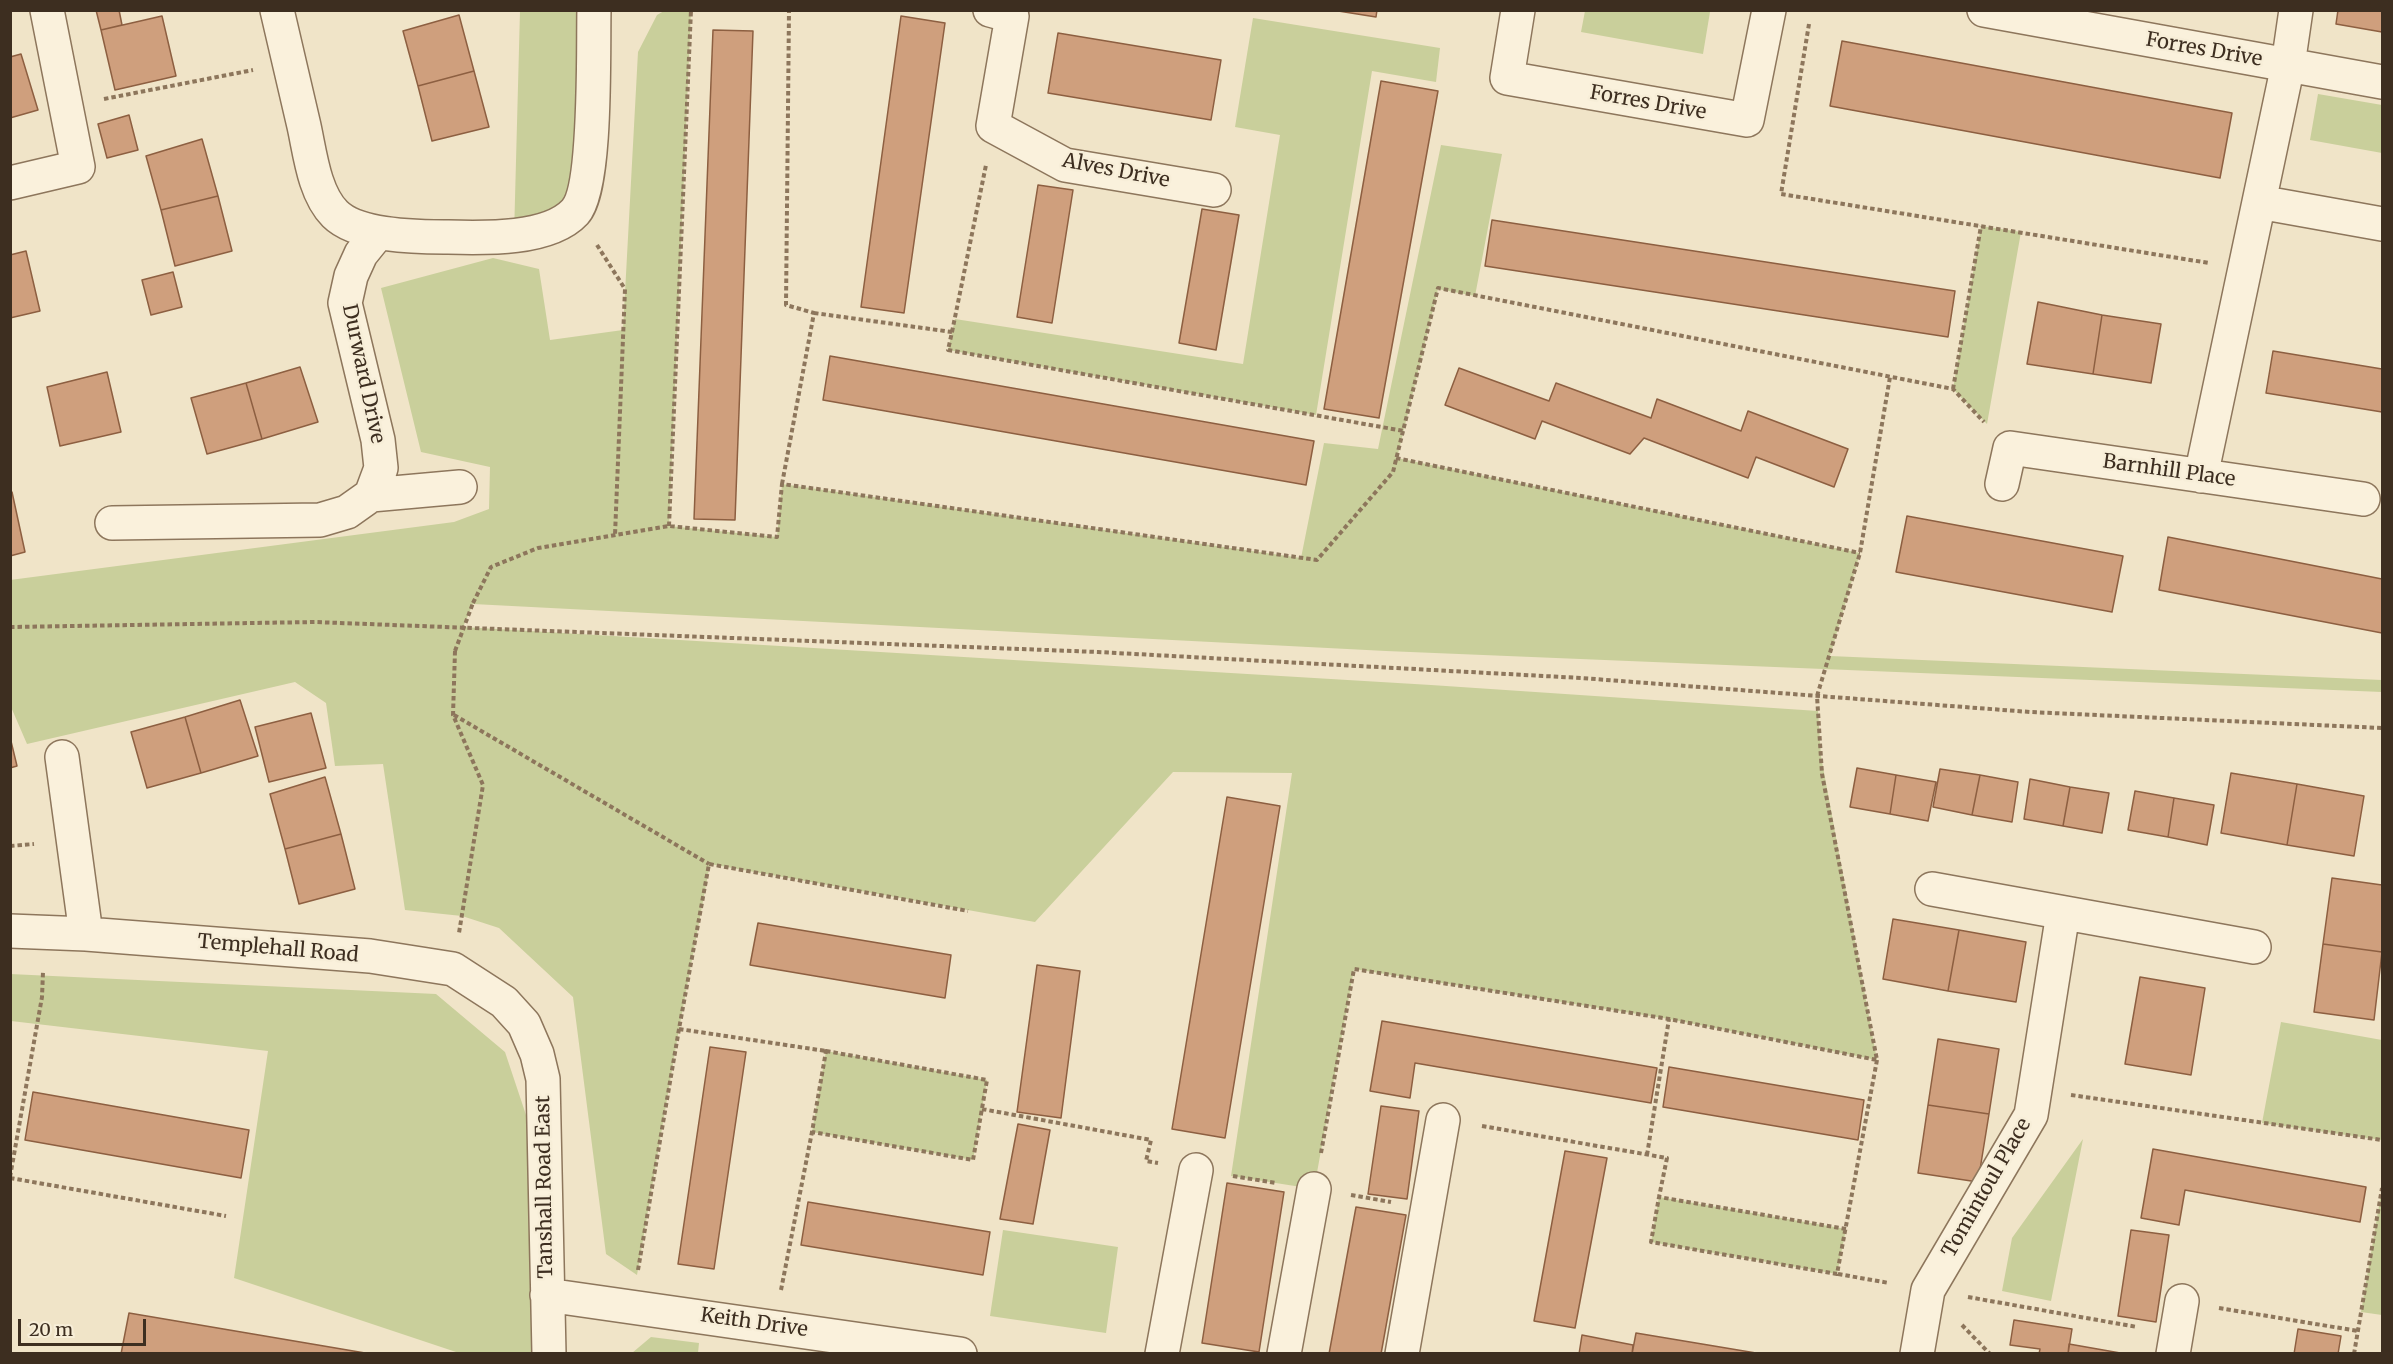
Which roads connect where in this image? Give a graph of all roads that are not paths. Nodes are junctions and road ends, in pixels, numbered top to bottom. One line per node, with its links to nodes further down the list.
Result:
1 (47, 10): 12 (street)
2 (277, 10): 16 (street)
3 (594, 10): 16 (street)
4 (1518, 10): 5 (street, Forres Drive)
5 (1768, 10)
6 (1984, 10): 9 (street, Forres Drive)
7 (2296, 10): 10 (street)
8 (1005, 12): 13 (street, Alves Drive)
9 (2026, 14): 10 (street, Forres Drive)
10 (2288, 65): 11 (street, Forres Drive); 14 (street)
11 (2382, 82)
12 (10, 183)
13 (1214, 190)
14 (2259, 202): 15 (street); 17 (street)
15 (2382, 224)
16 (378, 233): 20 (street, Durward Drive)
17 (2201, 476): 18 (street, Barnhill Place); 21 (street, Barnhill Place)
18 (2002, 484)
19 (460, 487): 20 (street)
20 (371, 495): 22 (street)
21 (2364, 499)
22 (112, 523)
23 (62, 758): 27 (street)
24 (1932, 889): 25 (street)
25 (2063, 913): 28 (street); 42 (street, Tomintoul Place)
26 (10, 931): 27 (street, Templehall Road)
27 (86, 934): 29 (street, Templehall Road)
28 (2254, 948)
29 (524, 1024): 33 (street, Tanshall Road East)
30 (1443, 1120): 41 (street)
31 (1196, 1170): 39 (street)
32 (1314, 1189): 40 (street)
33 (547, 1295): 36 (street, Keith Drive); 37 (street, Tanshall Road East)
34 (2182, 1301): 35 (street)
35 (2175, 1344)
36 (874, 1347): 38 (street, Keith Drive)
37 (549, 1353)
38 (960, 1353)
39 (1162, 1353)
40 (1284, 1353)
41 (1402, 1353)
42 (1917, 1353)

